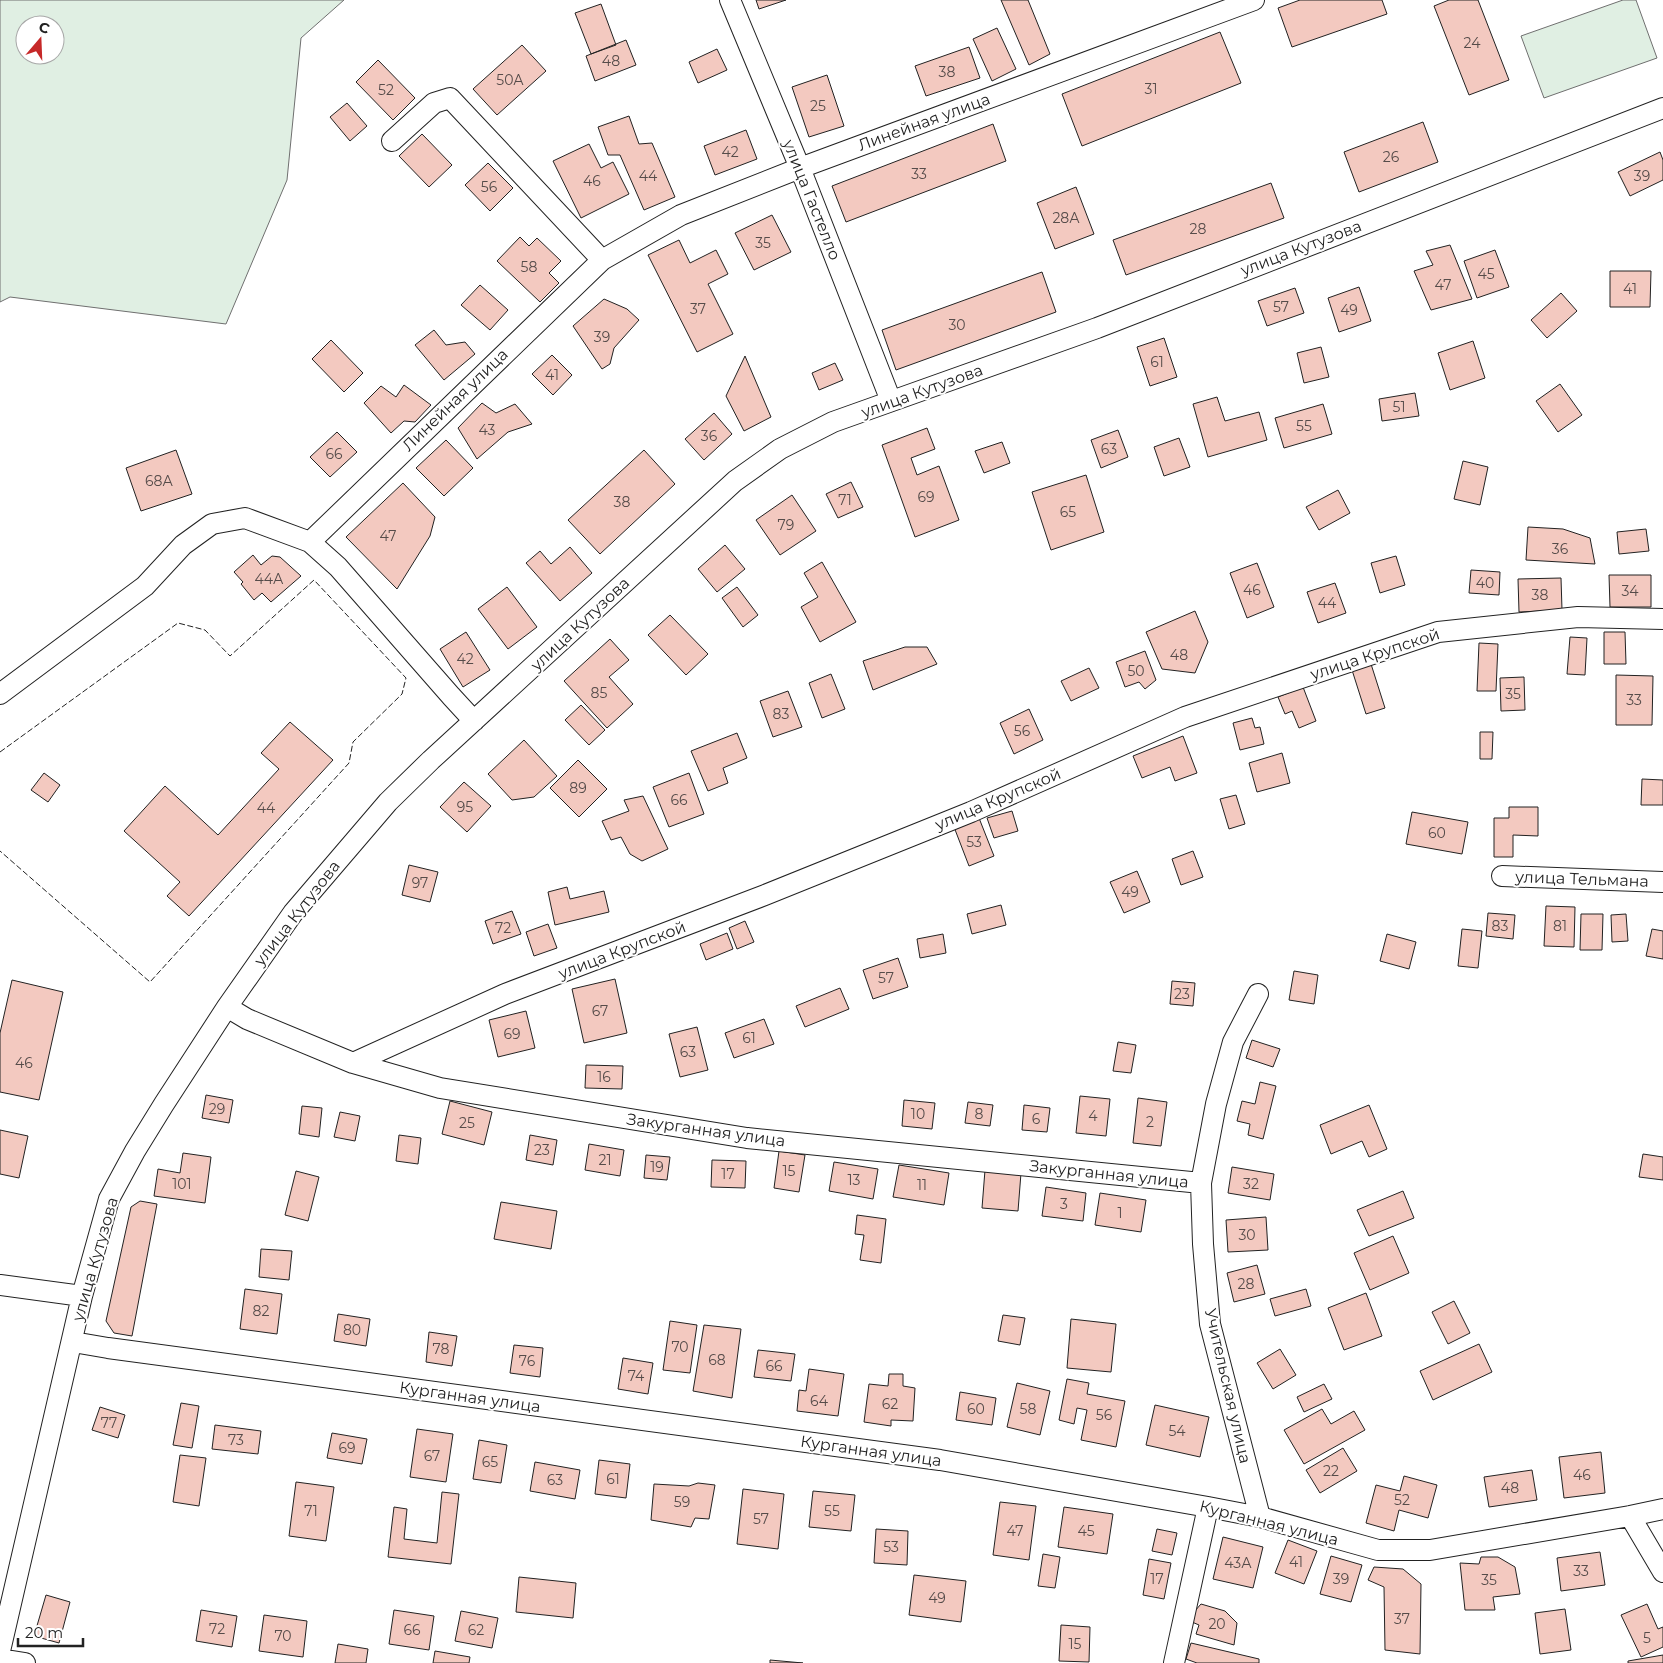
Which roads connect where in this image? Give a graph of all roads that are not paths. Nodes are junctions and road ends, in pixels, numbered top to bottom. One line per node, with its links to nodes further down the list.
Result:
1 (730, 0): 5 (street, улица Гастелло)
2 (1254, 0): 5 (street, Линейная улица)
3 (1663, 108): 7 (street, улица Кутузова)
4 (392, 141): 6 (street)
5 (800, 168): 6 (street, Линейная улица); 7 (street, улица Гастелло)
6 (602, 260): 8 (street, Линейная улица)
7 (891, 402): 11 (street, улица Кутузова)
8 (310, 542): 10 (street); 11 (street)
9 (1663, 619): 16 (street, улица Крупской)
10 (0, 694)
11 (474, 721): 15 (street, улица Кутузова)
12 (1502, 876): 13 (street, улица Тельмана)
13 (1663, 882)
14 (1258, 994): 17 (street, Учительская улица)
15 (227, 1007): 16 (street, Закурганная улица); 19 (street, улица Кутузова)
16 (353, 1063): 17 (street, Закурганная улица)
17 (1202, 1183): 24 (street, Учительская улица)
18 (0, 1285): 19 (street)
19 (82, 1296): 20 (street, улица Кутузова)
20 (73, 1342): 21 (street, Курганная улица); 26 (street, улица Кутузова)
21 (1208, 1506): 24 (street, Курганная улица); 29 (street)
22 (1663, 1509): 23 (street, Курганная улица)
23 (1630, 1516): 24 (street, Курганная улица); 25 (street)
24 (1260, 1517)
25 (1663, 1572)
26 (0, 1651)
27 (0, 1660): 28 (street)
28 (25, 1663)
29 (1174, 1663)

